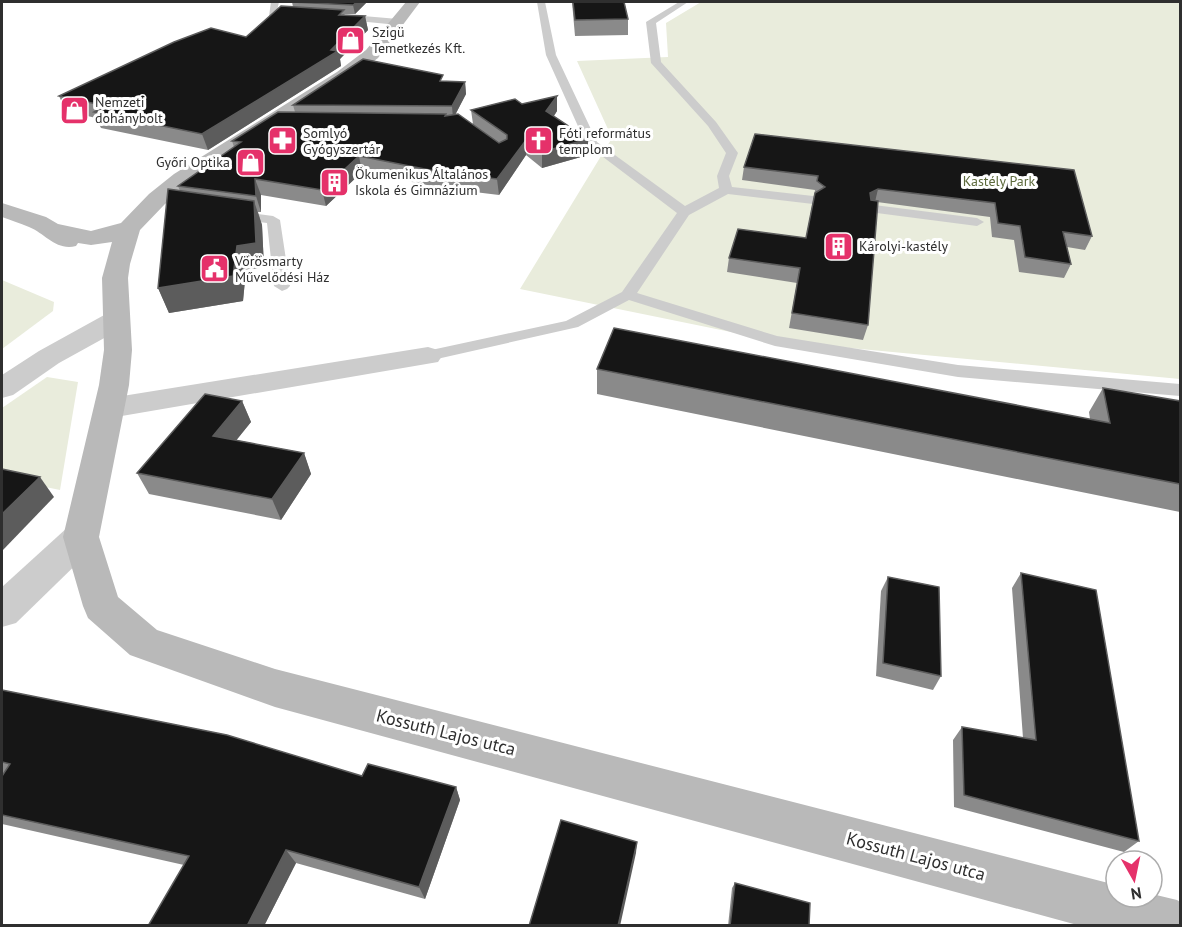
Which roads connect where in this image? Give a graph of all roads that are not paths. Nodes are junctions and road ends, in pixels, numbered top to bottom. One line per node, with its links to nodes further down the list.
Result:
1 (275, 2): 5 (lane)
2 (413, 2): 7 (main road)
3 (541, 2): 15 (lane)
4 (684, 2): 10 (lane)
5 (306, 16)
6 (329, 17): 7 (lane)
7 (398, 22): 8 (main road)
8 (271, 122): 9 (lane); 12 (main road)
9 (294, 122)
10 (726, 190): 11 (lane); 15 (lane)
11 (813, 200)
12 (162, 203): 17 (main road); 20 (main road)
13 (874, 209): 18 (lane)
14 (2, 210): 19 (main road)
15 (684, 212): 23 (lane)
16 (219, 213): 22 (lane)
17 (88, 220): 19 (main road); 20 (main road)
18 (977, 222)
19 (44, 226): 20 (main road); 21 (main road)
20 (129, 228): 21 (main road, Kossuth Lajos utca)
21 (116, 278): 24 (main road, Kossuth Lajos utca)
22 (282, 286)
23 (628, 295): 25 (lane); 27 (lane)
24 (116, 320): 26 (street); 28 (main road, Kossuth Lajos utca)
25 (428, 356): 28 (street)
26 (2, 388)
27 (1180, 390)
28 (110, 408): 29 (main road, Kossuth Lajos utca)
29 (81, 537): 30 (street); 31 (main road, Kossuth Lajos utca)
30 (2, 611)
31 (1178, 926)

